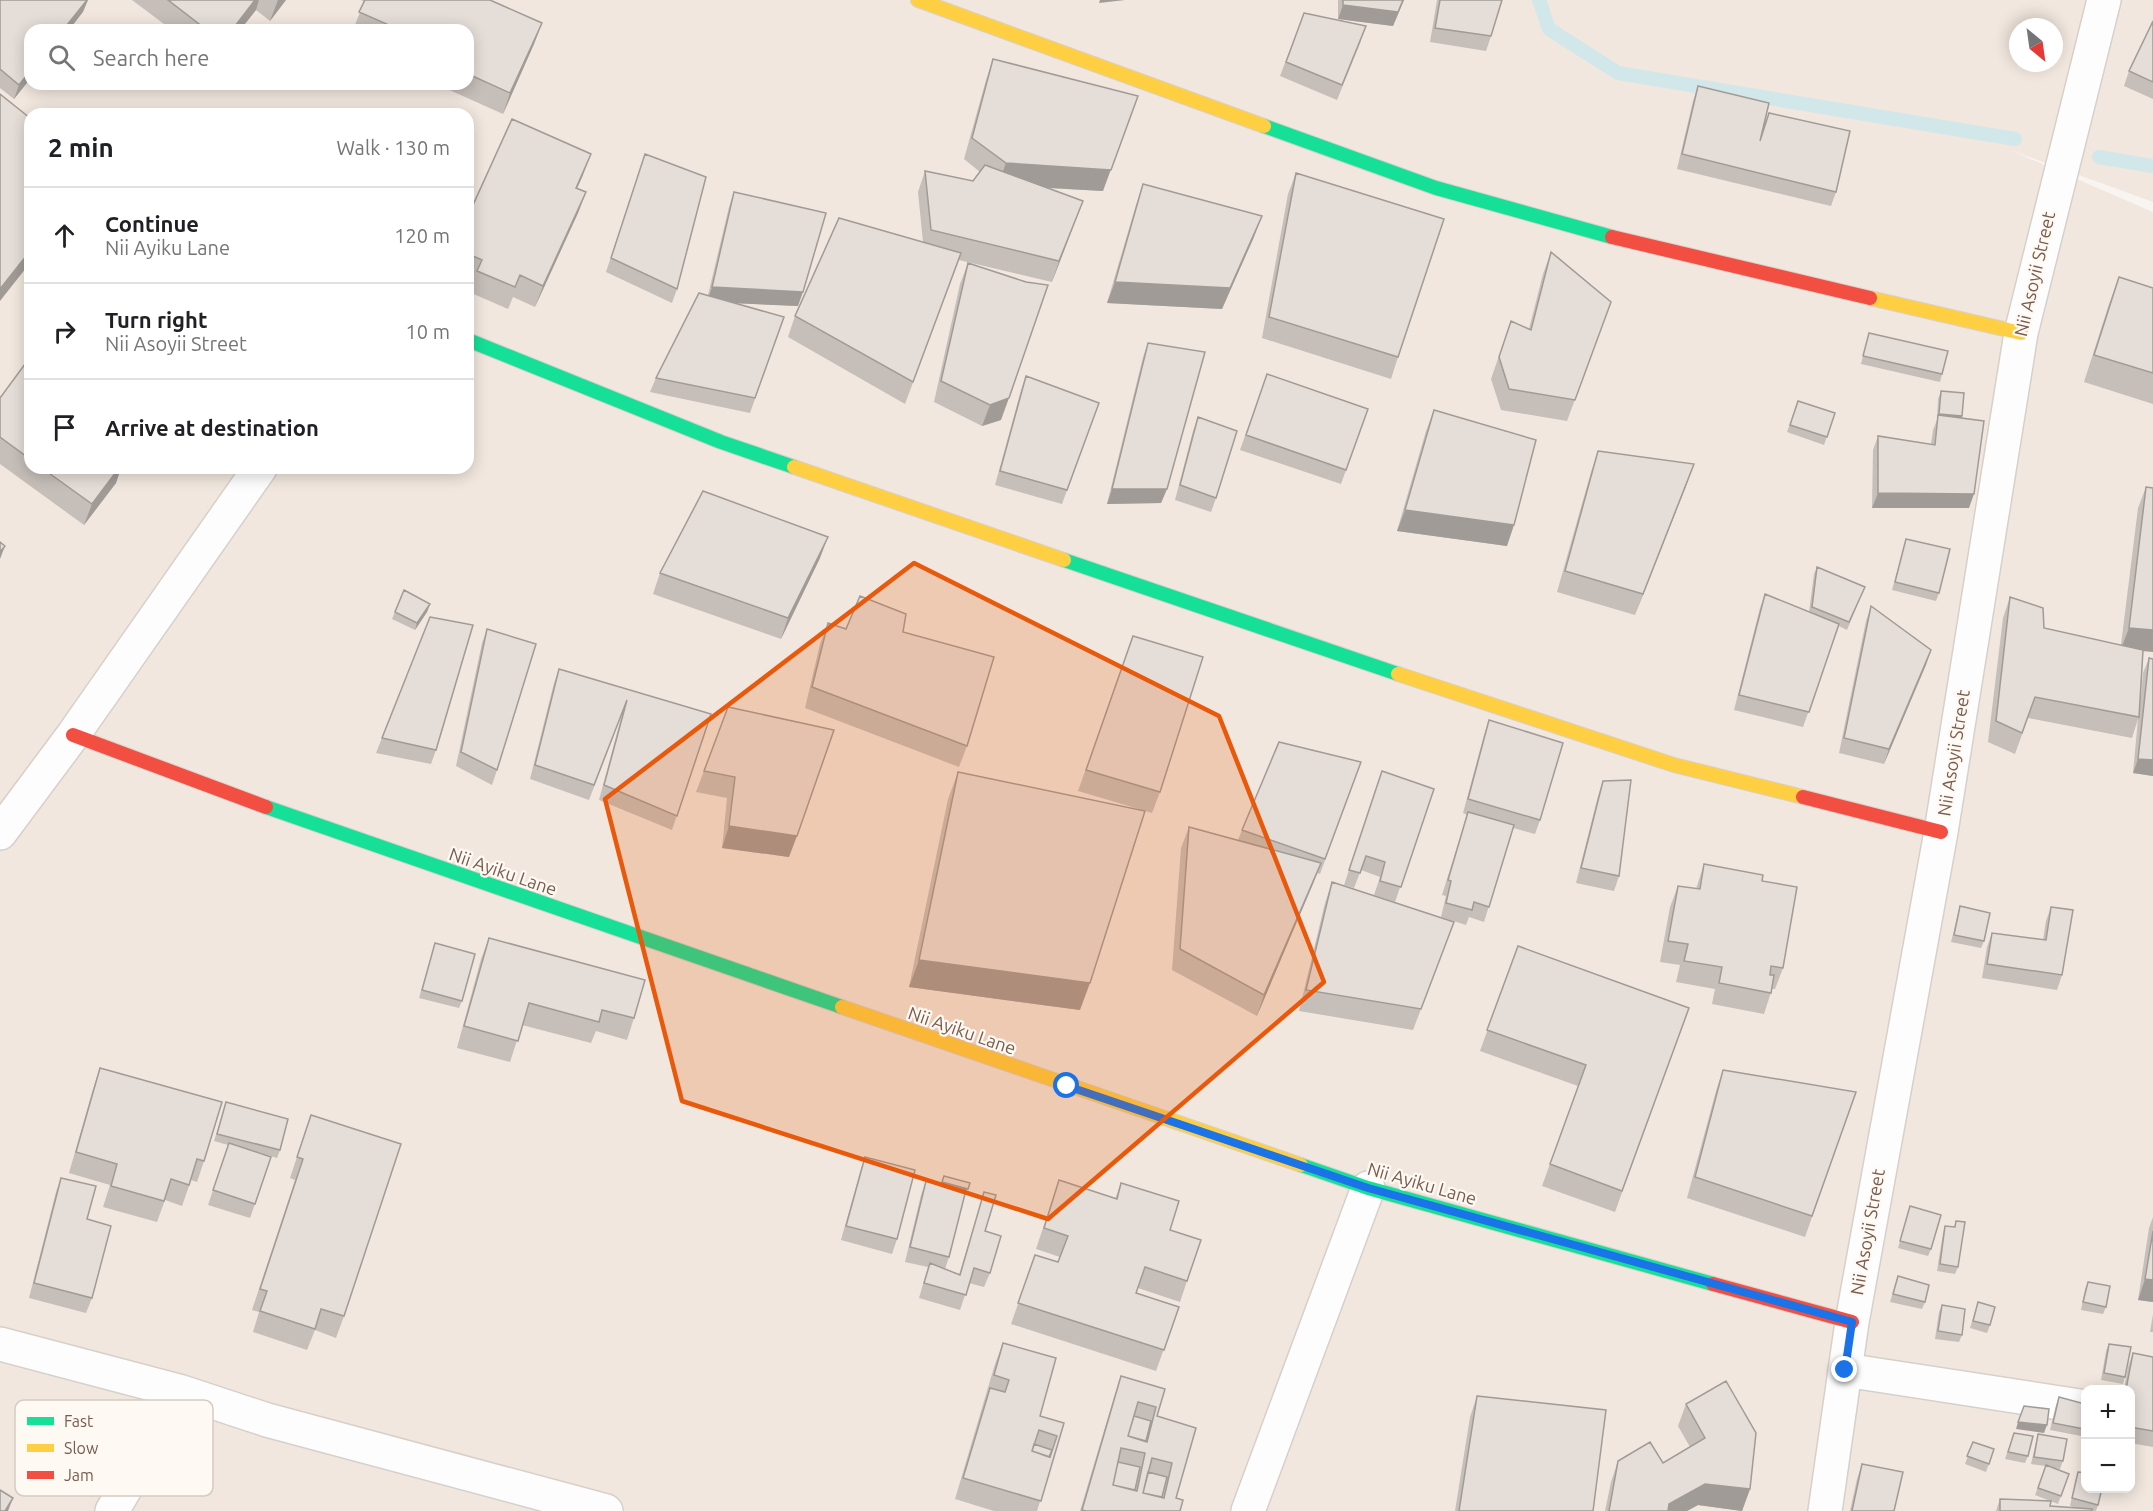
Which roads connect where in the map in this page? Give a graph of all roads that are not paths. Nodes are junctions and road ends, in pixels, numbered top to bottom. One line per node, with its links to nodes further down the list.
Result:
1 (918, 0): 3 (street)
2 (2104, 0): 3 (street, Nii Asoyii Street)
3 (2020, 333): 7 (street, Nii Asoyii Street)
4 (474, 342): 7 (street)
5 (256, 474): 6 (street)
6 (73, 735): 8 (street); 9 (street, Nii Ayiku Lane)
7 (1941, 831): 10 (street, Nii Asoyii Street)
8 (0, 833)
9 (1368, 1188): 10 (street, Nii Ayiku Lane); 21 (street)
10 (1852, 1322): 12 (street, Nii Asoyii Street)
11 (0, 1344): 13 (street)
12 (1845, 1370): 17 (street); 22 (street, Nii Asoyii Street)
13 (182, 1392): 14 (street); 15 (street)
14 (177, 1400)
15 (206, 1400)
16 (213, 1402): 20 (street)
17 (2081, 1406)
18 (121, 1496): 19 (street)
19 (112, 1511)
20 (606, 1511)
21 (1248, 1511)
22 (1825, 1511)

